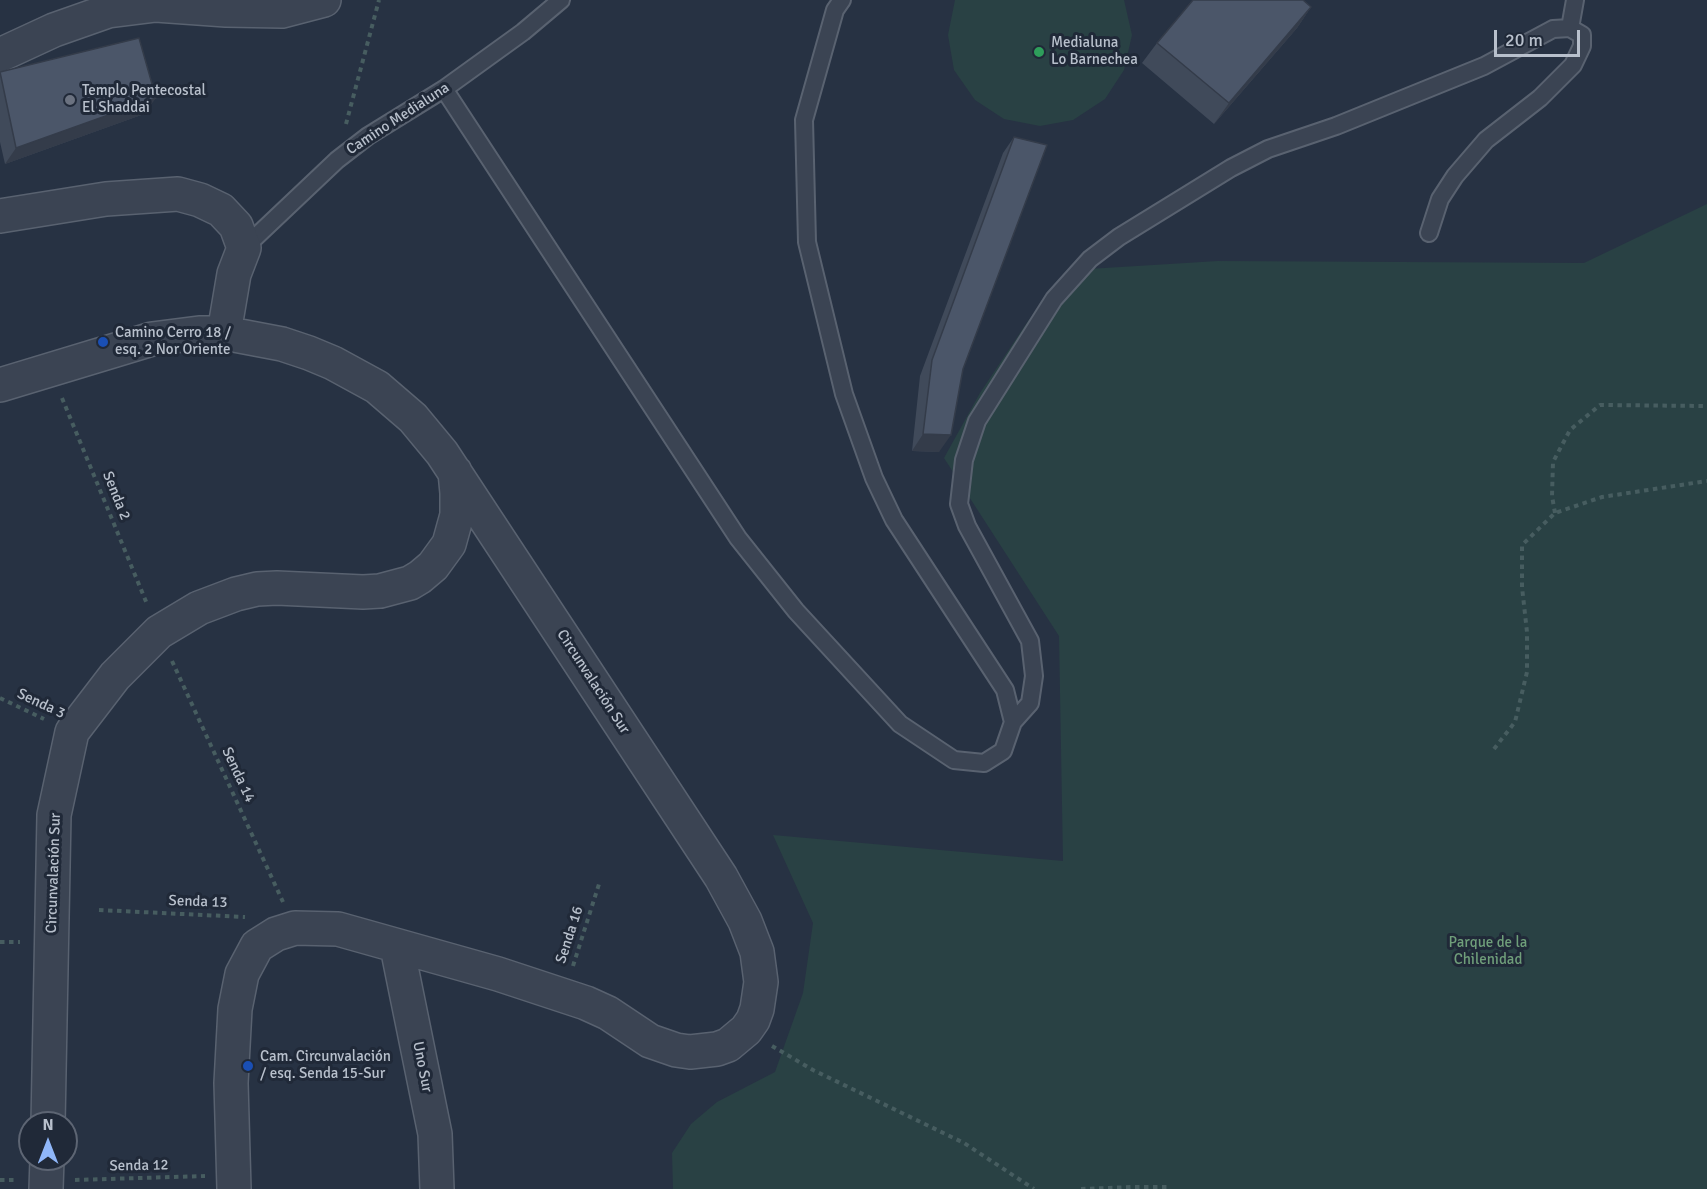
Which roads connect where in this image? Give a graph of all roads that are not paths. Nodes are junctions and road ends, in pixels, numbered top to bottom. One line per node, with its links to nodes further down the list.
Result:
1 (324, 0): 6 (street)
2 (561, 0): 7 (lane, Camino Medialuna)
3 (842, 0): 14 (lane)
4 (1575, 0): 5 (lane)
5 (1570, 28): 9 (lane); 14 (lane)
6 (0, 55)
7 (444, 89): 10 (lane, Camino Medialuna); 14 (lane)
8 (0, 216): 10 (street)
9 (1429, 234)
10 (244, 248): 11 (street)
11 (224, 333): 12 (street); 13 (street)
12 (0, 385)
13 (455, 472): 15 (street, Circunvalación Sur); 16 (street, Circunvalación Sur)
14 (1012, 722)
15 (397, 947): 17 (street); 18 (street, Uno Sur)
16 (48, 1111)
17 (233, 1182)
18 (437, 1189)

